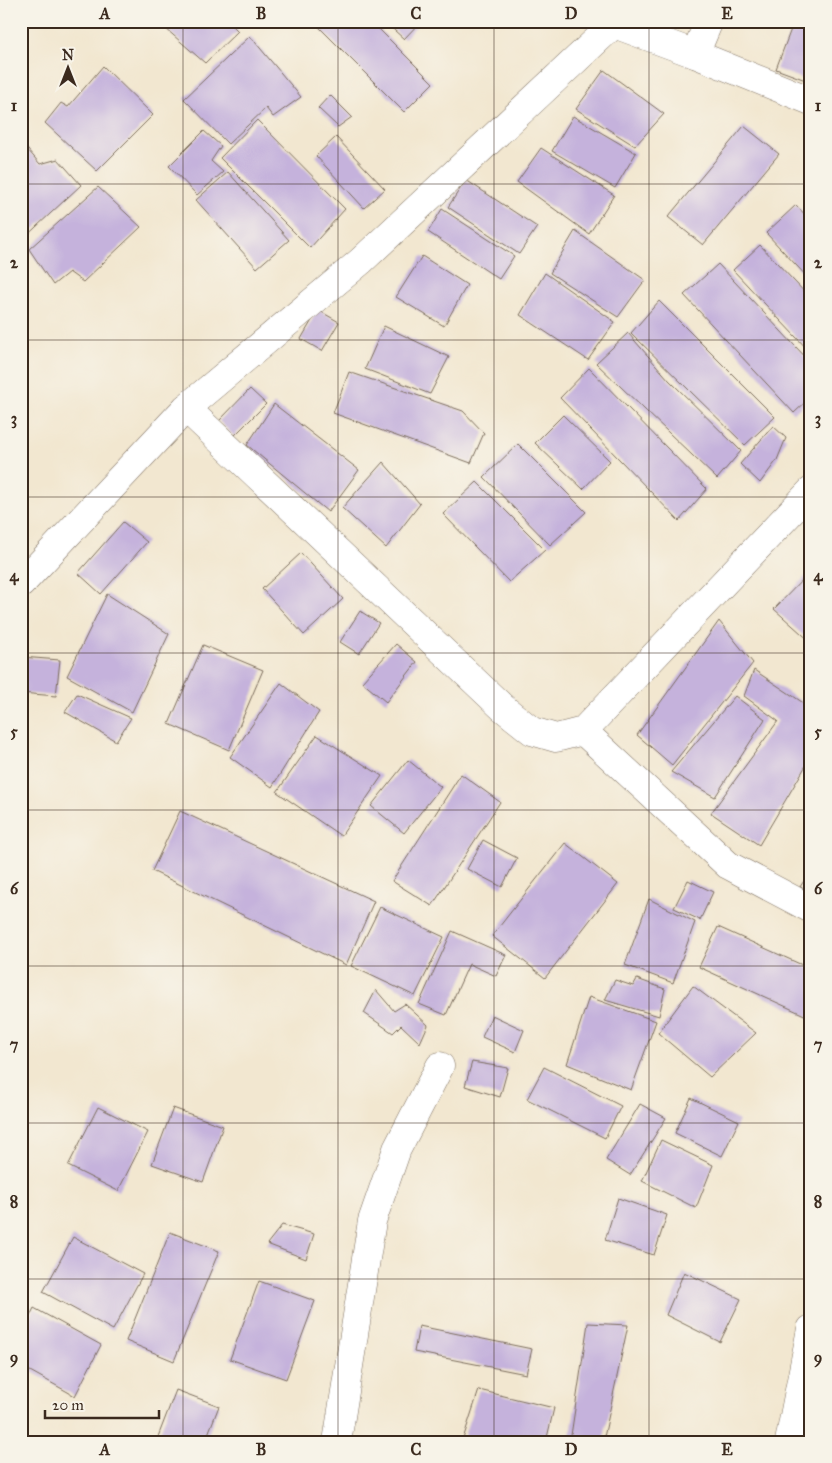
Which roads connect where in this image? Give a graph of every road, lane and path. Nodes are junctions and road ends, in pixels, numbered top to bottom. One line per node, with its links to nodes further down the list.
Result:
1 (709, 21): 3 (street)
2 (610, 23): 3 (street); 5 (street)
3 (695, 54): 4 (street)
4 (811, 102)
5 (186, 408): 7 (street); 8 (street)
6 (811, 490): 8 (street)
7 (21, 584)
8 (583, 731): 9 (street)
9 (811, 908)
10 (440, 1066): 12 (street)
11 (811, 1329): 13 (street)
12 (337, 1442)
13 (789, 1442)

